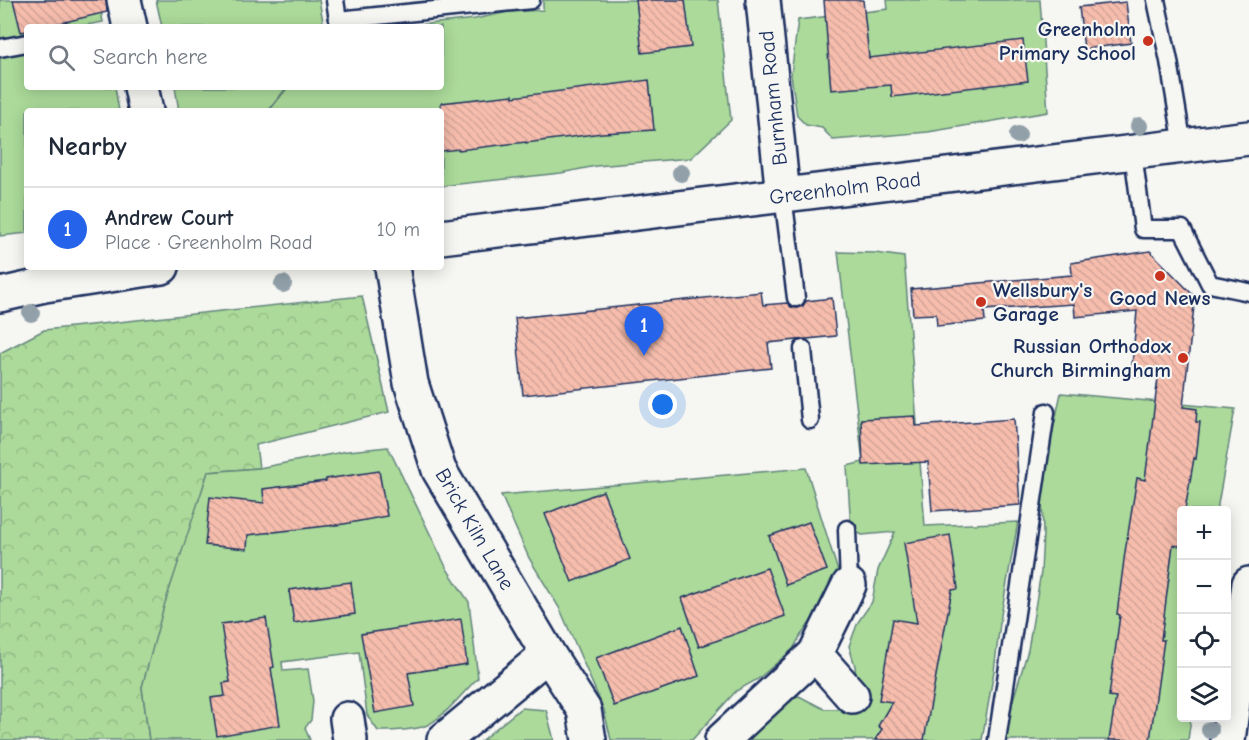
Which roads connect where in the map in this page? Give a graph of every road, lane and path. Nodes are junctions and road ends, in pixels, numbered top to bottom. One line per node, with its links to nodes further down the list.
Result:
1 (335, 0): 2 (lane)
2 (531, 0)
3 (762, 0): 12 (street, Burnham Road)
4 (1156, 0): 10 (lane)
5 (24, 44): 6 (lane)
6 (0, 48)
7 (142, 90): 8 (street)
8 (145, 108)
9 (1249, 138): 10 (street, Greenholm Road)
10 (1183, 146): 11 (street, Greenholm Road)
11 (1133, 153): 12 (street, Greenholm Road); 16 (lane)
12 (783, 196): 13 (street, Greenholm Road); 18 (lane)
13 (444, 237)
14 (142, 270): 17 (street)
15 (392, 270): 25 (street, Brick Kiln Lane)
16 (1249, 292)
17 (0, 295)
18 (796, 298)
19 (803, 349): 21 (lane)
20 (1046, 412): 31 (lane)
21 (810, 420)
22 (847, 529): 24 (lane)
23 (1249, 584): 32 (street)
24 (849, 585): 26 (street)
25 (548, 654): 28 (street); 29 (street, Brick Kiln Lane)
26 (815, 654): 27 (street); 30 (street)
27 (852, 696)
28 (444, 740)
29 (589, 740)
30 (722, 740)
31 (997, 740)
32 (1228, 740)

